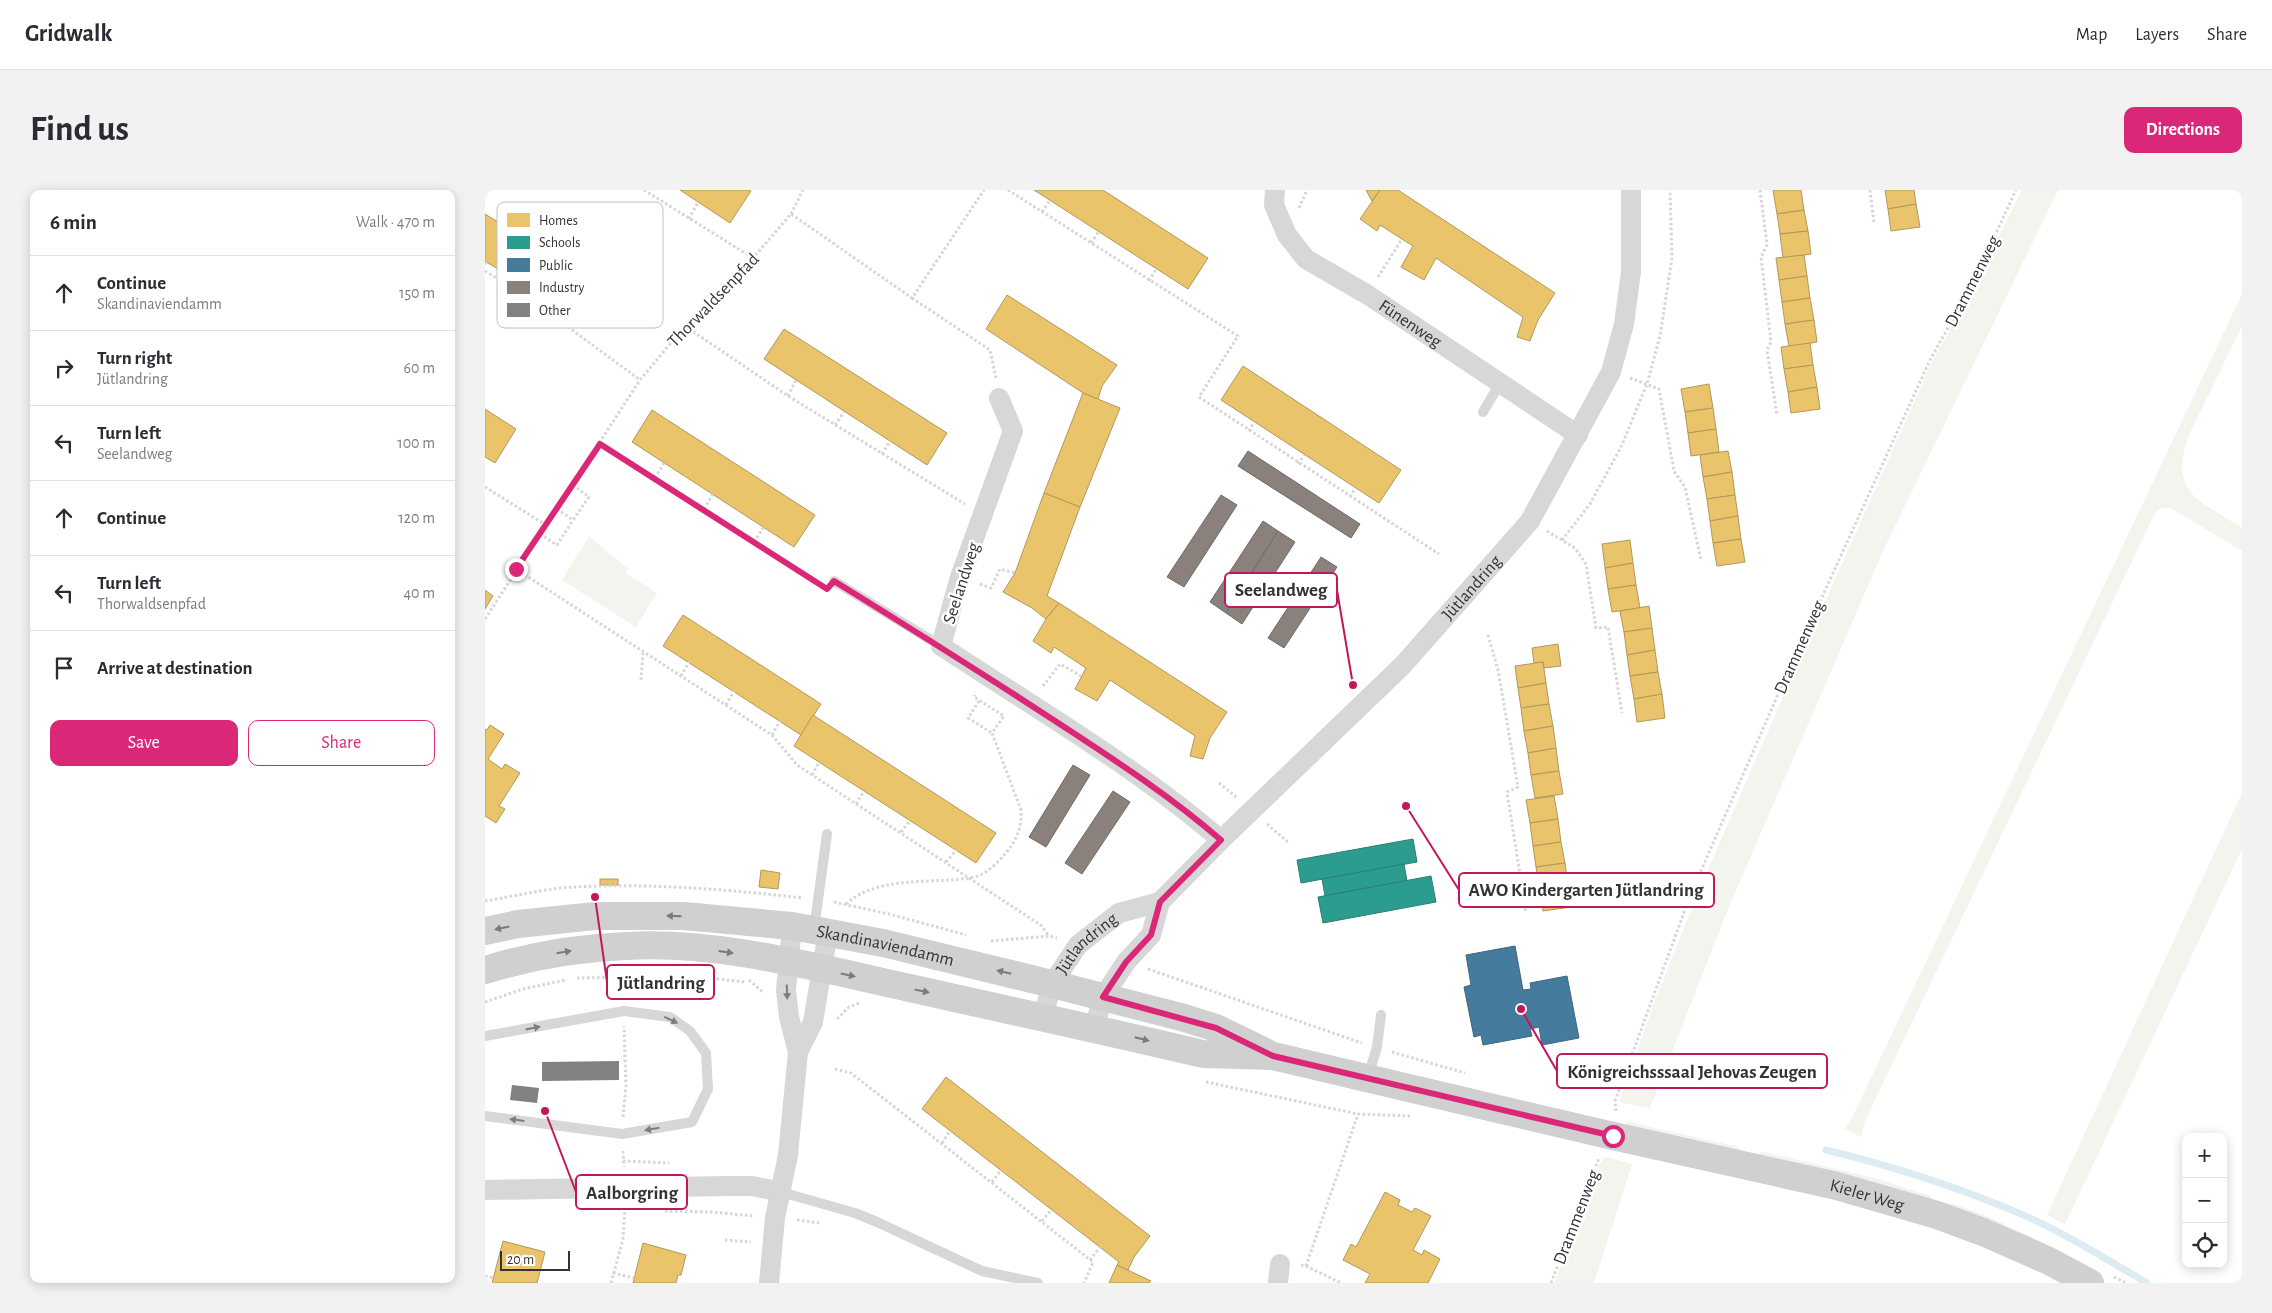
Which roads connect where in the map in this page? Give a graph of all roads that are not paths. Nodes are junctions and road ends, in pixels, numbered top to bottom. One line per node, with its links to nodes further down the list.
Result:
1 (1275, 190): 3 (street, Fünenweg)
2 (1631, 190): 6 (street, Jütlandring)
3 (1500, 383): 5 (lane); 6 (street, Fünenweg)
4 (999, 398): 8 (street, Seelandweg)
5 (1483, 412)
6 (1578, 435): 10 (street, Jütlandring)
7 (834, 581): 8 (lane)
8 (941, 646): 10 (street, Seelandweg)
9 (827, 834): 12 (lane)
10 (1221, 840): 11 (street, Jütlandring)
11 (1160, 902): 17 (street, Jütlandring); 18 (street, Jütlandring)
12 (811, 929): 13 (street, Skandinaviendamm, one-way to 13); 14 (street); 15 (street); 17 (street, Skandinaviendamm, one-way to 12)
13 (485, 931)
14 (788, 962): 15 (street, Skandinaviendamm); 16 (street, Skandinaviendamm, one-way to 14); 23 (street, one-way to 23)
15 (822, 969): 20 (street, Skandinaviendamm, one-way to 20); 23 (street)
16 (485, 970)
17 (1052, 984): 18 (street, Skandinaviendamm); 20 (street, Jütlandring)
18 (1103, 997): 21 (street, Jütlandring); 24 (street, Skandinaviendamm)
19 (1381, 1016): 25 (lane)
20 (1043, 1017): 21 (street, Skandinaviendamm)
21 (1094, 1029): 24 (street, Skandinaviendamm, one-way to 24)
22 (485, 1036): 26 (lane, one-way to 26)
23 (798, 1052): 29 (street)
24 (1273, 1056): 25 (street, Skandinaviendamm)
25 (1368, 1077): 27 (street, Skandinaviendamm)
26 (485, 1116)
27 (1634, 1141): 32 (street, Kieler Weg)
28 (485, 1190): 29 (street)
29 (781, 1192): 30 (street); 31 (lane)
30 (769, 1283)
31 (1039, 1283)
32 (2089, 1283)

